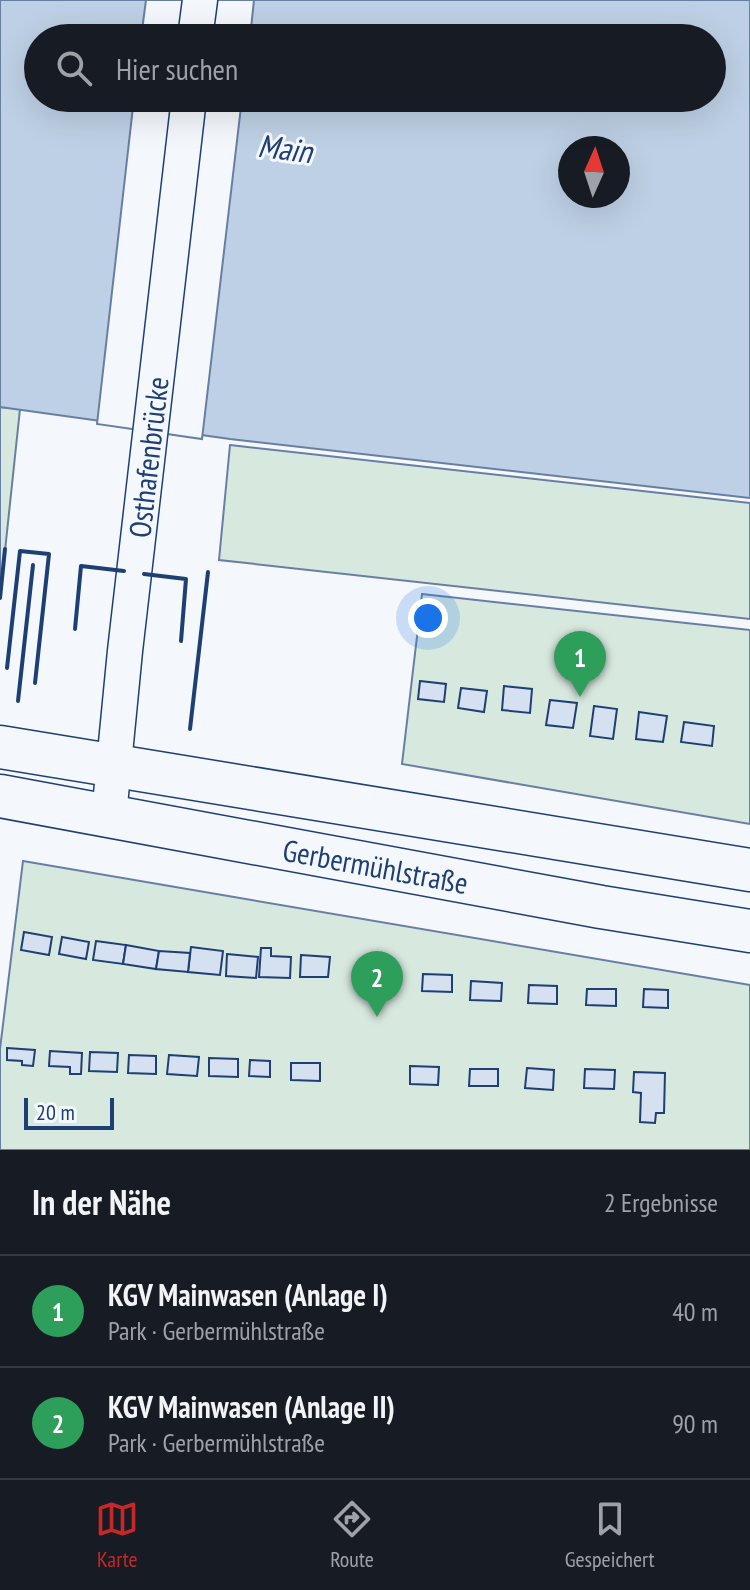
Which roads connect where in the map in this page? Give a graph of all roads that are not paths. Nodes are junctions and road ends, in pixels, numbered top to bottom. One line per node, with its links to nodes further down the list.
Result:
1 (200, 0): 2 (street)
2 (197, 24)
3 (187, 112): 5 (street, Osthafenbrücke)
4 (0, 747): 5 (main road, Gerbermühlstraße)
5 (114, 765): 7 (street, Osthafenbrücke); 8 (main road, Gerbermühlstraße)
6 (0, 796): 7 (main road, Gerbermühlstraße)
7 (109, 815): 9 (main road, Gerbermühlstraße)
8 (750, 870)
9 (750, 931)

